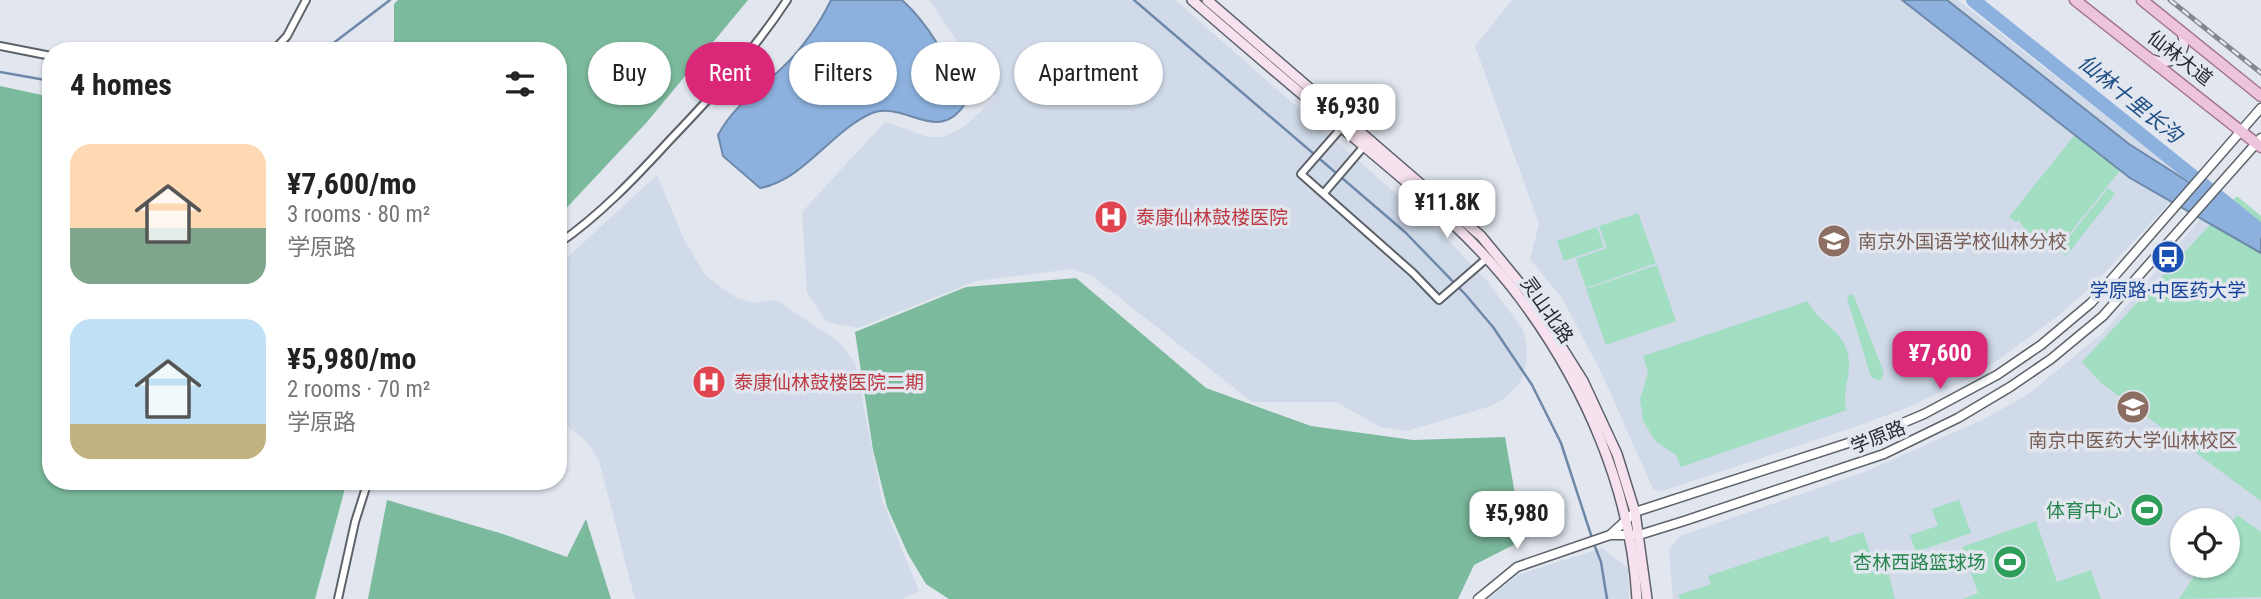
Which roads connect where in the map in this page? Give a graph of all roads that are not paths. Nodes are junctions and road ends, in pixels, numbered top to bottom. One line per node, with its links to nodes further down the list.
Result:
1 (306, 0): 8 (street)
2 (787, 0): 21 (street)
3 (1192, 0): 15 (main road, 灵山北路)
4 (1207, 0): 14 (main road, 灵山北路)
5 (2075, 0): 11 (main road, 仙林大道)
6 (2142, 0): 7 (main road, 仙林大道)
7 (2177, 25): 11 (main road); 12 (main road, 仙林大道)
8 (281, 42)
9 (0, 46): 10 (street)
10 (42, 54)
11 (2153, 60): 16 (main road, 仙林大道)
12 (2261, 96)
13 (2261, 108): 16 (street, 学原路)
14 (1348, 119): 15 (street); 17 (main road, 灵山北路)
15 (1341, 127): 19 (main road, 灵山北路); 20 (street)
16 (2243, 131): 18 (main road, 仙林大道); 24 (street, 学原路)
17 (1371, 138): 19 (street); 24 (main road, 灵山北路)
18 (2260, 143): 27 (street, 学原路)
19 (1364, 146): 20 (street); 22 (main road, 灵山北路)
20 (1324, 193): 22 (street)
21 (567, 237)
22 (1486, 259): 25 (main road, 灵山北路)
23 (365, 490): 28 (street)
24 (1635, 512): 25 (street, 学原路); 27 (main road, 灵山北路)
25 (1625, 518): 26 (street, 学原路); 27 (main road, 灵山北路)
26 (1610, 535): 27 (street, 学原路); 29 (street, 学原路)
27 (1635, 535): 30 (main road, 灵山北路); 31 (main road, 灵山北路)
28 (338, 599)
29 (1478, 599)
30 (1637, 599)
31 (1647, 599)

